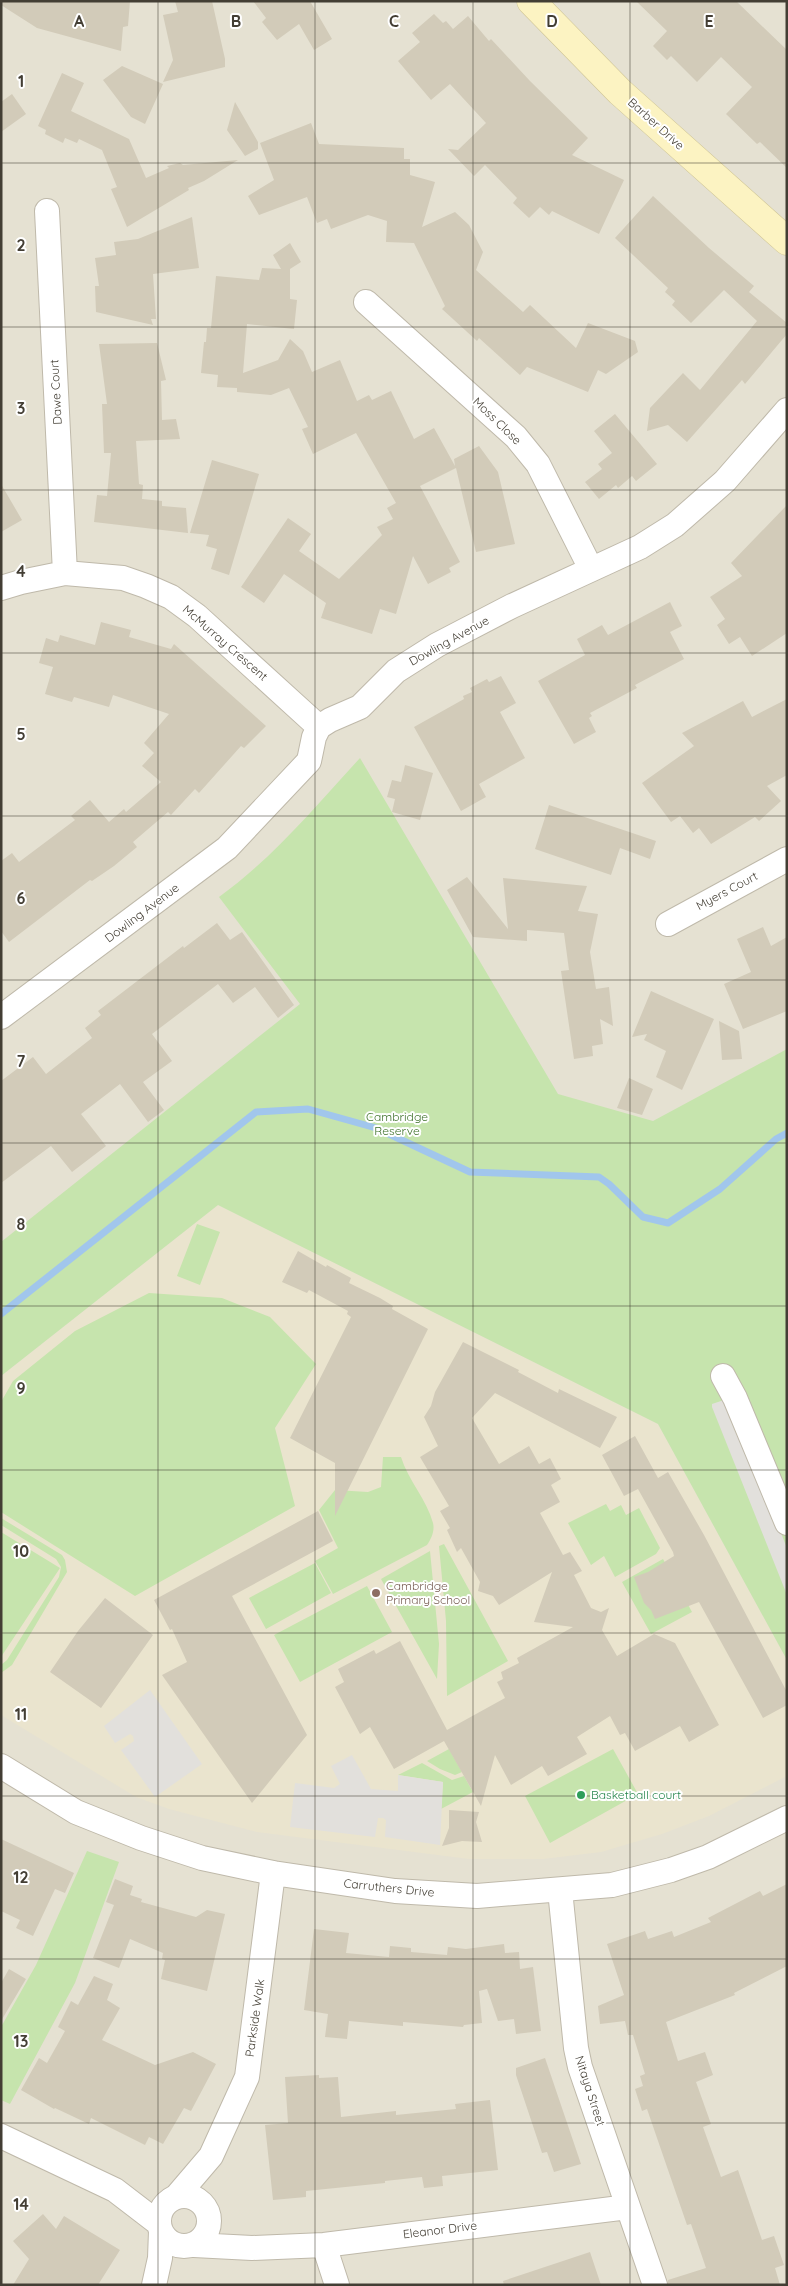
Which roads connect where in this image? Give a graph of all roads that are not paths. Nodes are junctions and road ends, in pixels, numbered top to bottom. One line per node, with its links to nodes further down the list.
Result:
1 (531, 1): 3 (street, Barber Drive)
2 (47, 211): 7 (street, Dawe Court)
3 (787, 241)
4 (366, 302): 6 (street, Moss Close)
5 (787, 410): 6 (street, Dowling Avenue)
6 (590, 569): 9 (street, Dowling Avenue)
7 (65, 573): 8 (street, McMurray Crescent); 9 (street, McMurray Crescent)
8 (1, 588)
9 (319, 727): 12 (street, Dowling Avenue)
10 (787, 859): 11 (street, Myers Court)
11 (668, 924)
12 (1, 1017)
13 (723, 1376): 14 (street)
14 (787, 1523)
15 (1, 1766): 17 (street, Carruthers Drive)
16 (787, 1818): 18 (street, Carruthers Drive)
17 (273, 1873): 18 (street, Carruthers Drive); 20 (street, Parkside Walk)
18 (560, 1890): 23 (street, Nitaya Street)
19 (1, 2136): 21 (street)
20 (211, 2156): 22 (street, Parkside Walk); 24 (street, Parkside Walk)
21 (115, 2190): 22 (street); 25 (street)
22 (172, 2198): 24 (street); 25 (street)
23 (628, 2207): 27 (street, Eleanor Drive); 32 (street, Nitaya Street)
24 (207, 2210): 26 (street); 28 (street)
25 (160, 2227): 26 (street); 29 (street)
26 (192, 2245): 28 (street, Eleanor Drive); 30 (street)
27 (324, 2245): 28 (street, Eleanor Drive); 31 (street)
28 (252, 2248)
29 (154, 2285)
30 (162, 2285)
31 (337, 2285)
32 (654, 2285)

